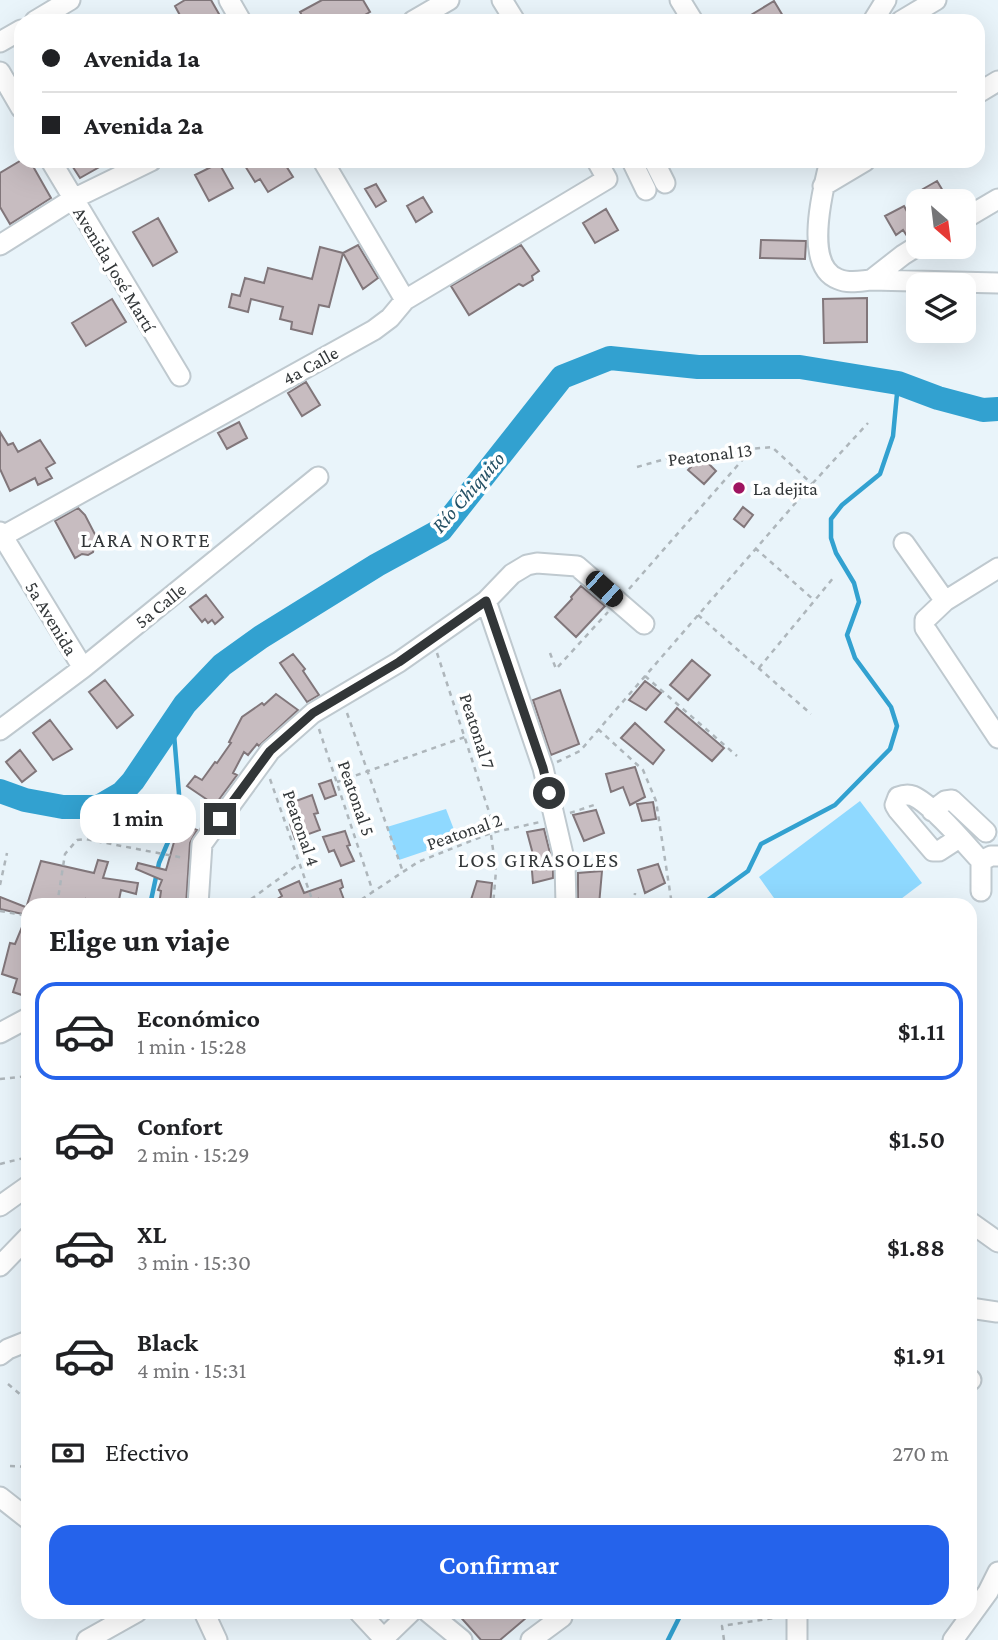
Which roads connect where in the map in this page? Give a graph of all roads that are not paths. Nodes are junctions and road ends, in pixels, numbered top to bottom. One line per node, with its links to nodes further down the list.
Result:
1 (70, 0): 4 (street)
2 (449, 0): 5 (street)
3 (936, 0): 6 (street)
4 (47, 14)
5 (425, 14)
6 (913, 14)
7 (0, 72): 8 (street)
8 (14, 96)
9 (55, 168): 18 (street, Avenida José Martí)
10 (137, 168): 18 (street)
11 (327, 168): 25 (street)
12 (601, 168): 25 (street, 4a Calle)
13 (639, 168): 14 (street)
14 (655, 168)
15 (828, 168): 17 (street)
16 (853, 168): 17 (street)
17 (823, 186): 23 (street)
18 (73, 199): 21 (street); 26 (street, Avenida José Martí)
19 (998, 199): 20 (street)
20 (976, 212)
21 (0, 245)
22 (906, 253): 23 (street)
23 (871, 280): 24 (street)
24 (998, 283)
25 (405, 300): 28 (street, 4a Calle)
26 (180, 376)
27 (318, 477): 34 (street, 5a Calle)
28 (1, 534): 34 (street, 5a Avenida)
29 (904, 543): 32 (street)
30 (998, 568): 32 (street)
31 (486, 601): 33 (street); 42 (street); 43 (street)
32 (945, 601): 36 (street)
33 (644, 624)
34 (83, 668): 35 (street, 5a Calle)
35 (0, 730)
36 (998, 738)
37 (932, 811): 38 (street); 39 (street); 39 (street)
38 (986, 832)
39 (959, 838): 40 (street)
40 (989, 859): 41 (street)
41 (981, 891)
42 (198, 898)
43 (566, 898)
44 (0, 1014): 45 (street)
45 (21, 1018)
46 (21, 1021): 47 (street)
47 (0, 1033)
48 (21, 1191): 49 (street)
49 (0, 1206)
50 (977, 1230): 51 (street)
51 (998, 1242)
52 (21, 1244): 53 (street)
53 (0, 1266)
54 (977, 1309): 55 (street)
55 (997, 1312)
56 (21, 1344): 57 (street)
57 (0, 1355)
58 (0, 1497): 59 (street)
59 (21, 1514)
60 (998, 1572): 61 (street)
61 (977, 1607)
62 (115, 1619): 71 (street)
63 (125, 1619): 71 (street)
64 (207, 1619): 74 (street)
65 (365, 1619): 72 (street)
66 (404, 1619): 72 (street)
67 (437, 1619): 75 (street)
68 (559, 1619): 76 (street)
69 (797, 1619): 77 (street)
70 (968, 1619): 78 (street)
71 (108, 1629): 73 (street)
72 (384, 1639)
73 (87, 1640)
74 (217, 1640)
75 (463, 1640)
76 (531, 1640)
77 (797, 1640)
78 (953, 1640)

